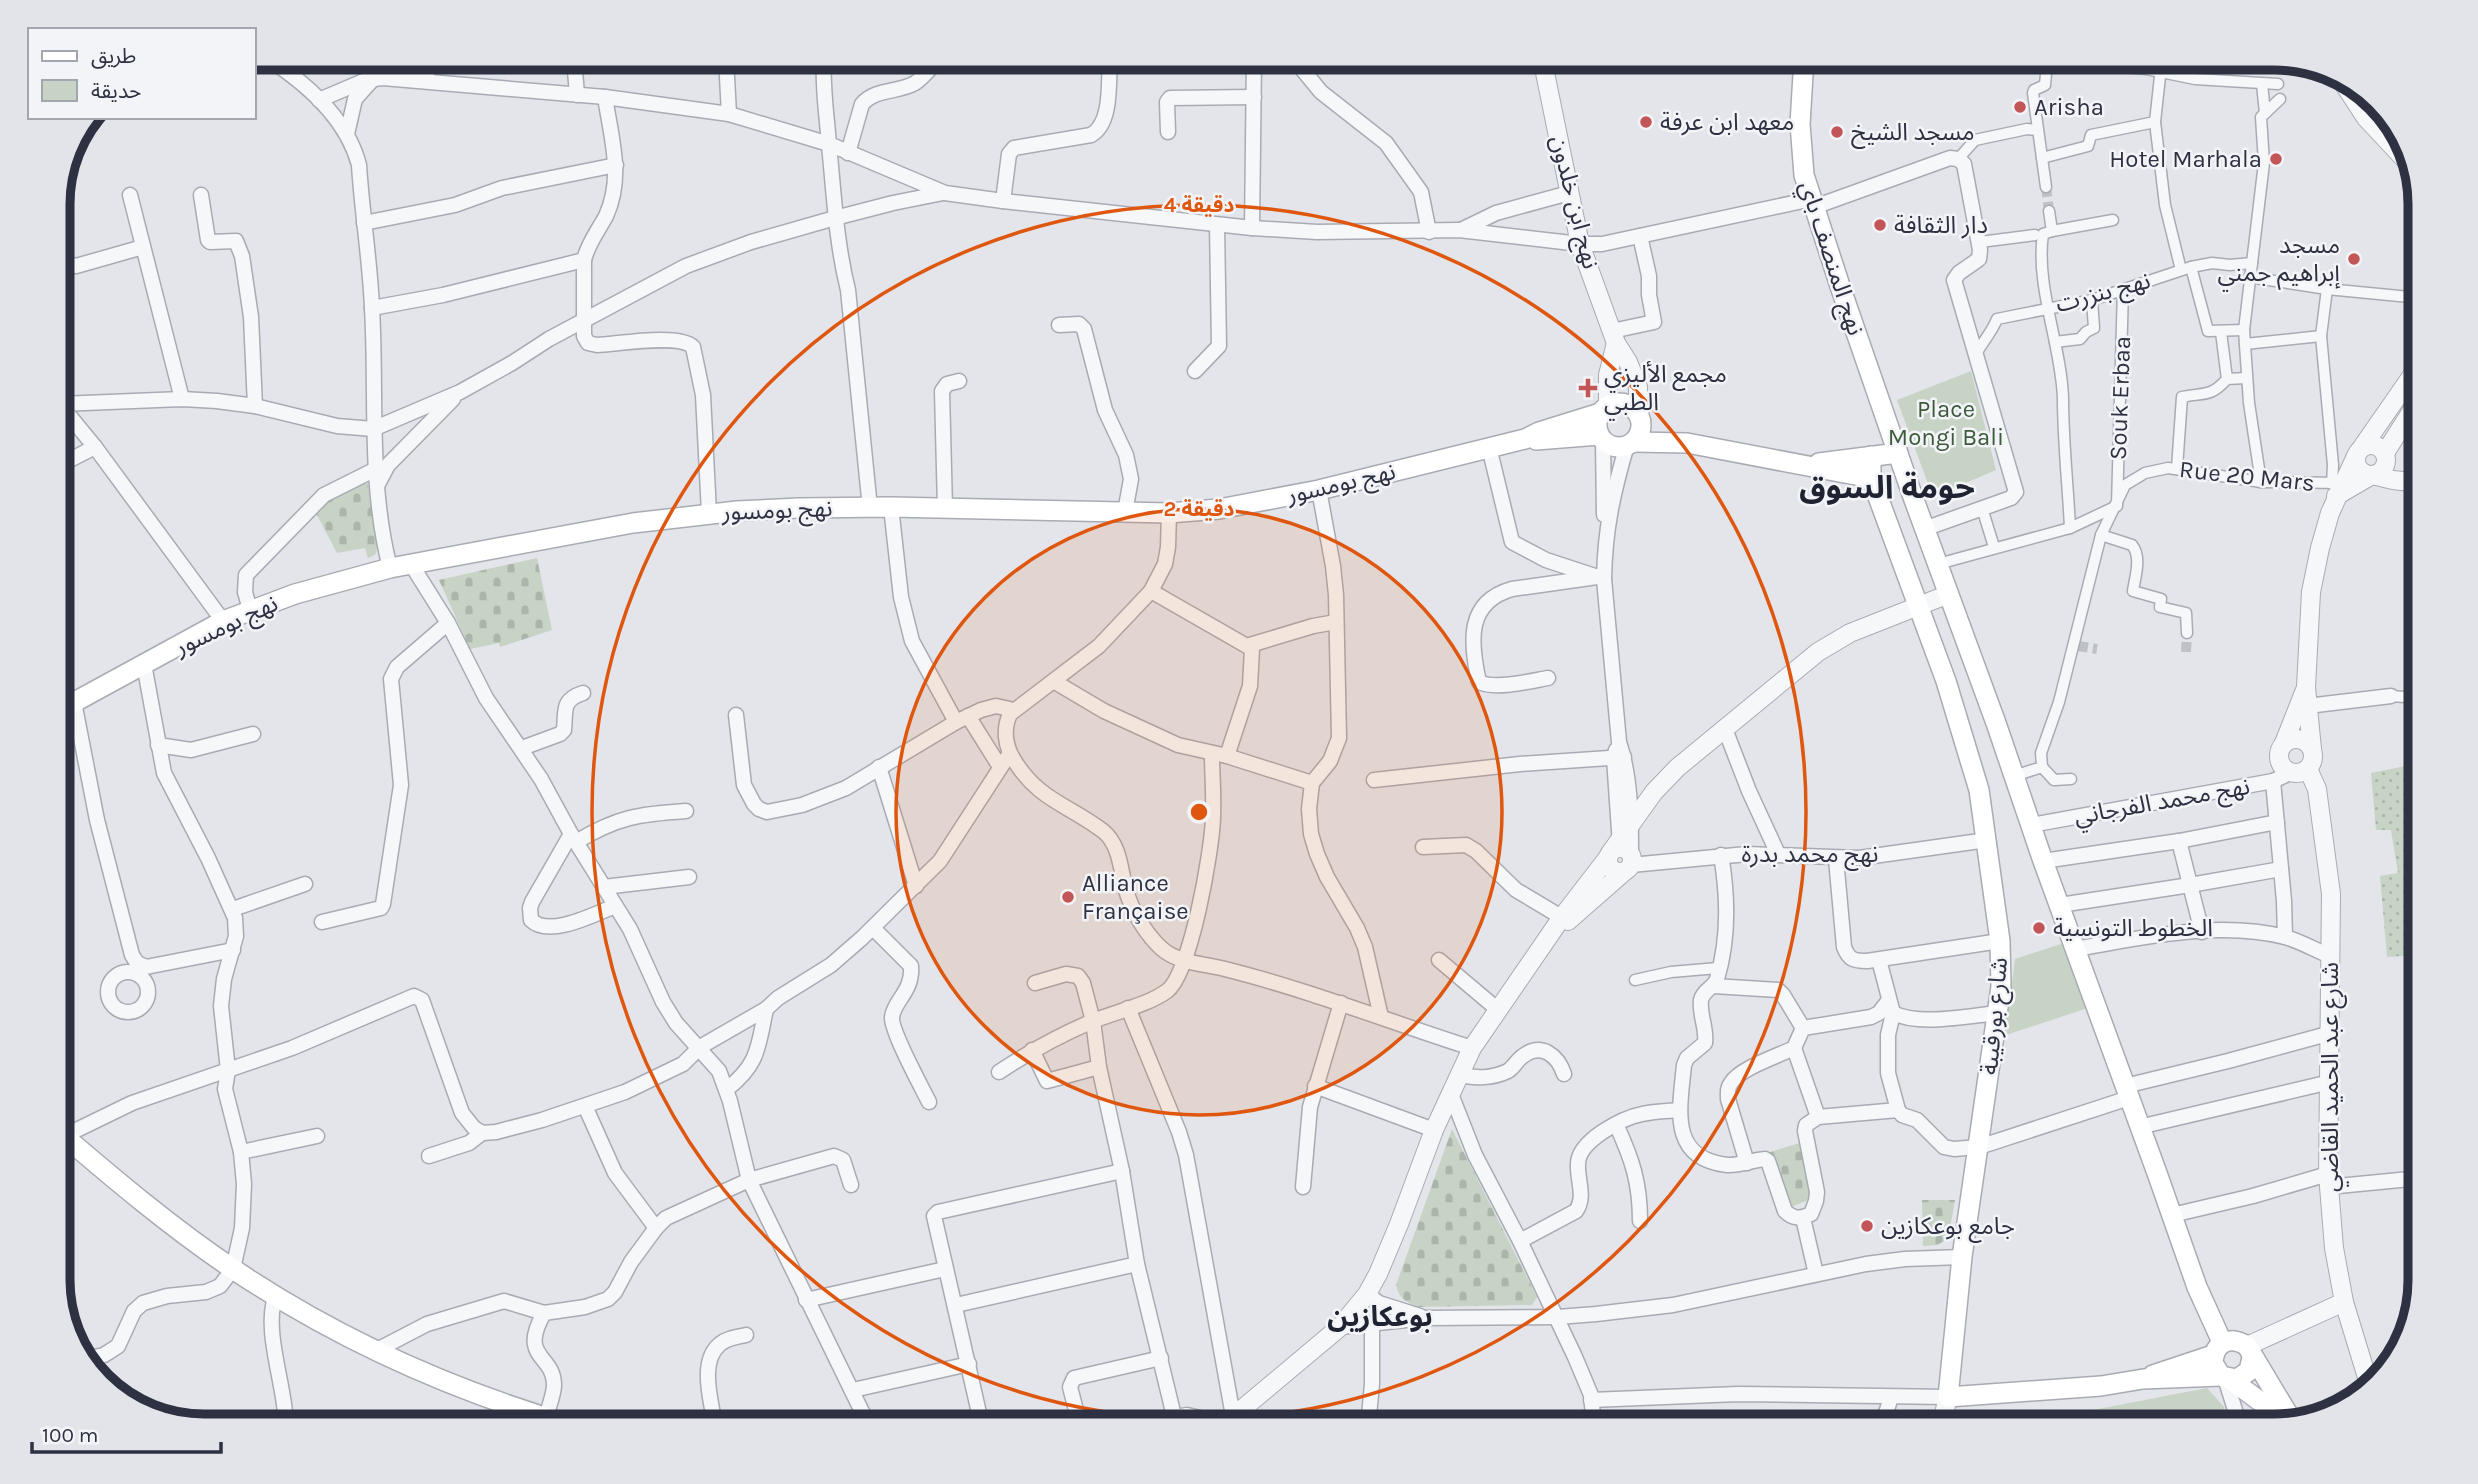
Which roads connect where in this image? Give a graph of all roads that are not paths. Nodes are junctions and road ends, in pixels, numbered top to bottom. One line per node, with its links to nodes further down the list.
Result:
1 (288, 70): 24 (street)
2 (426, 70): 16 (street)
3 (575, 70): 19 (street)
4 (727, 70): 26 (street)
5 (824, 70): 31 (street)
6 (928, 70): 33 (street)
7 (1112, 70): 42 (street)
8 (1254, 70): 22 (street)
9 (1303, 70): 51 (street)
10 (1544, 70): 39 (street, نهج ابن خلدون)
11 (1803, 70): 43 (main road, نهج المنصف باي)
12 (2046, 70): 28 (street)
13 (2149, 70): 14 (street)
14 (2160, 71): 17 (street); 27 (street)
15 (373, 79): 16 (street); 24 (street); 30 (street)
16 (428, 81): 19 (street)
17 (2262, 84): 18 (street); 25 (street)
18 (2278, 84)
19 (577, 95): 21 (street)
20 (2350, 95): 32 (street)
21 (605, 97): 26 (street); 36 (street)
22 (1254, 97): 29 (street); 49 (street)
23 (2280, 99): 25 (street)
24 (319, 100): 30 (street)
25 (2265, 113): 58 (street)
26 (729, 114): 31 (street)
27 (2155, 121): 34 (street); 60 (street)
28 (2036, 130): 34 (street); 35 (street)
29 (1168, 132)
30 (347, 134): 47 (street)
31 (829, 144): 33 (street); 45 (street)
32 (2397, 151)
33 (848, 153): 38 (street)
34 (2042, 158): 37 (street)
35 (1958, 159): 43 (street); 54 (street)
36 (616, 165): 47 (street); 57 (street)
37 (2046, 187)
38 (945, 193): 42 (street); 45 (street)
39 (1569, 193): 50 (street); 55 (street, نهج ابن خلدون)
40 (130, 195): 56 (street)
41 (201, 195): 85 (street)
42 (1003, 201): 48 (street)
43 (1813, 202): 53 (street); 98 (main road, نهج المنصف باي)
44 (2049, 211): 52 (street)
45 (835, 218): 68 (street); 115 (street)
46 (2113, 220): 52 (street)
47 (364, 223): 66 (street)
48 (1217, 225): 49 (street); 77 (street)
49 (1252, 228): 51 (street)
50 (1460, 230): 51 (street); 55 (street)
51 (1429, 232)
52 (2043, 233): 54 (street); 67 (street)
53 (1640, 236): 55 (street); 73 (street)
54 (1980, 242): 76 (street)
55 (1580, 244): 73 (street, نهج ابن خلدون)
56 (143, 247): 59 (street); 83 (street)
57 (584, 260): 66 (street); 68 (street)
58 (2252, 263): 60 (street, نهج بنزرت); 61 (street)
59 (70, 265)
60 (2186, 269): 62 (street, نهج بنزرت); 71 (street)
61 (2249, 277): 63 (street); 70 (street)
62 (2123, 289): 65 (street, نهج بنزرت); 113 (street, Souk Erbaa)
63 (2327, 289): 64 (street); 72 (street)
64 (2408, 297)
65 (2092, 300): 67 (street, نهج بنزرت); 74 (street)
66 (372, 308): 90 (street)
67 (2048, 308): 74 (street); 76 (street, نهج بنزرت)
68 (583, 321): 82 (street); 119 (street)
69 (1059, 325): 118 (street)
70 (2244, 330): 71 (street); 75 (street)
71 (2221, 332): 79 (street)
72 (2321, 336): 75 (street); 111 (street)
73 (1614, 337): 86 (street); 88 (street, نهج ابن خلدون)
74 (2054, 342): 121 (street)
75 (2245, 344): 78 (street)
76 (1975, 355): 116 (street)
77 (1195, 372)
78 (2246, 377): 79 (street); 109 (street)
79 (2227, 379): 103 (street)
80 (959, 381): 117 (street)
81 (2408, 381): 97 (street)
82 (460, 392): 90 (street); 110 (street)
83 (182, 400): 84 (street); 85 (street)
84 (70, 403)
85 (255, 405): 90 (street)
86 (1604, 409): 88 (main road, نهج بومسور); 91 (main road); 92 (main road, نهج بومسور)
87 (70, 416): 95 (street)
88 (1639, 416): 93 (main road); 94 (main road, نهج بومسور)
89 (2408, 417): 99 (street)
90 (373, 429): 104 (street)
91 (1601, 438): 92 (main road, نهج بومسور); 93 (main road, نهج بومسور); 123 (street)
92 (1525, 439): 96 (main road, نهج بومسور)
93 (1631, 443): 94 (main road, نهج بومسور); 123 (street)
94 (1687, 443): 102 (main road, نهج بومسور)
95 (95, 447): 101 (street); 134 (street)
96 (1489, 447): 112 (main road, نهج بومسور); 129 (street)
97 (2359, 451): 99 (street); 106 (street); 111 (street)
98 (1898, 453): 100 (main road, نهج بومسور); 122 (main road)
99 (2385, 454): 105 (street); 106 (street)
100 (1871, 456): 102 (main road, نهج بومسور); 107 (main road, شارع بورقيبة)
101 (70, 460)
102 (1802, 466): 107 (main road, نهج بومسور)
103 (2177, 468): 109 (street, Rue 20 Mars); 113 (street, Rue 20 Mars)
104 (376, 469): 110 (street); 133 (street)
105 (2408, 473)
106 (2372, 475): 108 (street); 111 (street)
107 (1871, 478): 132 (main road, شارع بورقيبة)
108 (2408, 481)
109 (2261, 482): 111 (street, Rue 20 Mars)
110 (378, 484): 128 (street)
111 (2337, 488): 146 (street)
112 (1319, 490): 120 (main road, نهج بومسور); 135 (street)
113 (2117, 506): 121 (street); 124 (street)
114 (891, 507): 115 (main road, نهج بومسور); 117 (main road, نهج بومسور); 149 (street)
115 (870, 508): 119 (main road, نهج بومسور)
116 (1982, 508): 122 (street); 125 (street)
117 (945, 509): 118 (main road, نهج بومسور)
118 (1125, 512): 120 (main road, نهج بومسور)
119 (709, 513): 126 (main road, نهج بومسور)
120 (1169, 513): 130 (street)
121 (2070, 528): 125 (street)
122 (1924, 529): 127 (main road)
123 (1606, 530): 129 (street)
124 (2101, 535): 137 (street); 163 (street)
125 (1994, 547): 127 (street)
126 (411, 564): 128 (main road, نهج بومسور); 136 (street)
127 (1938, 564): 131 (main road)
128 (390, 568): 133 (main road, نهج بومسور)
129 (1601, 578): 140 (street); 160 (street)
130 (1152, 591): 138 (street); 141 (street)
131 (1949, 594): 132 (street); 165 (main road)
132 (1917, 606): 151 (street); 175 (main road, شارع بورقيبة)
133 (250, 610): 134 (main road, نهج بومسور)
134 (223, 621): 139 (main road, نهج بومسور)
135 (1336, 622): 138 (street); 169 (street)
136 (448, 623): 155 (street); 193 (street)
137 (2187, 633)
138 (1250, 645): 159 (street)
139 (144, 664): 145 (main road, نهج بومسور); 154 (street)
140 (1548, 678)
141 (1055, 682): 147 (street); 158 (street)
142 (583, 693): 155 (street)
143 (2391, 696): 144 (street); 146 (street)
144 (2408, 696)
145 (70, 704)
146 (2304, 707): 153 (street); 156 (street)
147 (1014, 710): 149 (street); 157 (street)
148 (736, 715): 161 (street)
149 (962, 719): 161 (street); 162 (street)
150 (70, 721): 199 (street)
151 (1725, 729): 172 (street); 178 (street)
152 (253, 734): 154 (street)
153 (2284, 743): 156 (street); 164 (street)
154 (158, 745): 191 (street)
155 (522, 748): 174 (street)
156 (2312, 749): 164 (street)
157 (1010, 753): 162 (street); 201 (street)
158 (1212, 754): 159 (street); 201 (street)
159 (1227, 756): 169 (street)
160 (1619, 757): 167 (street); 172 (street); 179 (street)
161 (878, 767): 187 (street)
162 (1000, 767): 187 (street)
163 (2042, 767): 165 (street); 166 (street)
164 (2300, 771): 168 (street, نهج محمد الفرجاني); 200 (street, شارع عبد الحميد القاضي)
165 (2014, 776): 173 (main road)
166 (2071, 779)
167 (1374, 780)
168 (2273, 781): 171 (street); 173 (street, نهج محمد الفرجاني)
169 (1312, 783): 214 (street)
170 (686, 811): 174 (street)
171 (2277, 822): 176 (street); 183 (street)
172 (1631, 824): 179 (street)
173 (2031, 825): 182 (main road)
174 (574, 838): 188 (street); 190 (street)
175 (1987, 840): 181 (street, نهج محمد بدرة); 197 (main road, شارع بورقيبة)
176 (2179, 841): 182 (street); 186 (street)
177 (1423, 847): 192 (street)
178 (1778, 854): 180 (street, نهج محمد بدرة); 181 (street, نهج محمد بدرة)
179 (1621, 855): 180 (street, نهج محمد بدرة); 192 (street)
180 (1721, 855): 204 (street)
181 (1836, 859): 203 (street)
182 (2043, 861): 189 (main road)
183 (2281, 869): 186 (street); 196 (street)
184 (689, 877): 188 (street)
185 (305, 884): 191 (street)
186 (2190, 885): 189 (street); 195 (street)
187 (916, 886): 194 (street)
188 (604, 887): 190 (street)
189 (2060, 905): 198 (main road)
190 (615, 906): 218 (street)
191 (233, 909): 199 (street)
192 (1565, 919): 212 (street)
193 (322, 922)
194 (873, 928): 211 (street); 232 (street)
195 (2202, 932): 196 (street); 198 (street)
196 (2285, 937): 200 (street)
197 (2000, 941): 203 (street); 213 (main road, شارع بورقيبة)
198 (2075, 949): 230 (main road)
199 (233, 950): 223 (street)
200 (2330, 956): 217 (street, شارع عبد الحميد القاضي)
201 (1185, 960): 208 (street); 210 (street)
202 (1439, 960): 212 (street)
203 (1879, 960): 209 (street)
204 (1718, 968): 205 (street); 207 (street)
205 (1635, 980)
206 (1035, 983): 215 (street)
207 (1714, 986): 216 (street); 234 (street)
208 (1341, 1003): 214 (street); 228 (street)
209 (1891, 1006): 213 (street); 216 (street); 235 (street)
210 (1128, 1008): 215 (street); 299 (street)
211 (766, 1009): 218 (street); 229 (street)
212 (1497, 1009): 219 (street)
213 (1997, 1013): 244 (main road, شارع بورقيبة)
214 (1381, 1017): 219 (street)
215 (1093, 1021): 221 (street); 222 (street)
216 (1803, 1028): 220 (street)
217 (2330, 1033): 227 (street, شارع عبد الحميد القاضي); 230 (street)
218 (700, 1047): 229 (street); 233 (street)
219 (1472, 1048): 226 (street)
220 (1794, 1048): 236 (street); 247 (street)
221 (1032, 1050): 222 (street); 224 (street)
222 (1099, 1067): 248 (street)
223 (228, 1070): 240 (street); 241 (street); 245 (street)
224 (999, 1072)
225 (1564, 1074): 226 (street)
226 (1459, 1075): 231 (street)
227 (2330, 1082): 238 (street); 251 (street, شارع عبد الحميد القاضي)
228 (1315, 1086): 239 (street); 253 (street)
229 (727, 1089): 250 (street)
230 (2127, 1092): 238 (main road); 244 (street)
231 (1451, 1094): 239 (street); 258 (street)
232 (929, 1102)
233 (585, 1106): 241 (street); 257 (street)
234 (1680, 1110): 237 (street); 247 (street)
235 (1898, 1110): 236 (street); 244 (street)
236 (1818, 1117): 255 (street)
237 (1616, 1124): 256 (street); 258 (street)
238 (2139, 1127): 254 (main road)
239 (1434, 1130): 264 (street)
240 (70, 1131)
241 (482, 1133): 246 (street)
242 (317, 1136): 245 (street)
243 (70, 1143): 261 (main road)
244 (1979, 1147): 259 (main road, شارع بورقيبة)
245 (241, 1152): 261 (street)
246 (429, 1156)
247 (1747, 1163): 255 (street)
248 (1122, 1171): 260 (street); 262 (street)
249 (2408, 1178): 251 (street)
250 (748, 1180): 252 (street); 257 (street); 266 (street)
251 (2328, 1180): 254 (street); 267 (street, شارع عبد الحميد القاضي)
252 (851, 1185)
253 (1303, 1187)
254 (2172, 1215): 275 (main road)
255 (1803, 1218): 263 (street)
256 (1640, 1221)
257 (656, 1228): 269 (street)
258 (1520, 1241): 270 (street)
259 (1962, 1256): 263 (street); 286 (main road, شارع بورقيبة)
260 (1137, 1264): 268 (street); 279 (street)
261 (233, 1269): 265 (main road); 278 (street)
262 (945, 1269): 266 (street); 268 (street)
263 (1816, 1275): 270 (street)
264 (1367, 1294): 271 (street); 273 (street)
265 (276, 1295): 276 (main road); 290 (street)
266 (806, 1300): 284 (street)
267 (2344, 1302): 277 (street); 281 (street, شارع عبد الحميد القاضي)
268 (956, 1305): 280 (street)
269 (544, 1313): 276 (street); 293 (street)
270 (1558, 1317): 271 (street); 287 (street)
271 (1425, 1318): 272 (street)
272 (1372, 1324): 273 (street); 301 (street)
273 (1340, 1327): 300 (street)
274 (746, 1335): 294 (street)
275 (2218, 1349): 277 (main road); 282 (main road); 283 (main road)
276 (375, 1351): 288 (main road)
277 (2249, 1351): 282 (main road); 289 (main road)
278 (95, 1357)
279 (1161, 1357): 297 (street); 298 (street)
280 (970, 1364): 284 (street); 296 (street)
281 (2368, 1376)
282 (2225, 1377): 283 (main road); 305 (street); 306 (main road)
283 (2143, 1379): 286 (main road)
284 (853, 1390): 295 (street)
285 (1891, 1397): 286 (street); 287 (street); 303 (street)
286 (1948, 1397): 304 (street)
287 (1591, 1400): 302 (street)
288 (519, 1409): 291 (street); 292 (main road)
289 (2285, 1413)
290 (285, 1414)
291 (516, 1414)
292 (534, 1414)
293 (547, 1414)
294 (713, 1414)
295 (864, 1414)
296 (980, 1414)
297 (1077, 1414)
298 (1174, 1414)
299 (1226, 1414)
300 (1235, 1414)
301 (1369, 1414)
302 (1593, 1414)
303 (1886, 1414)
304 (1944, 1414)
305 (2236, 1414)
306 (2278, 1414)

